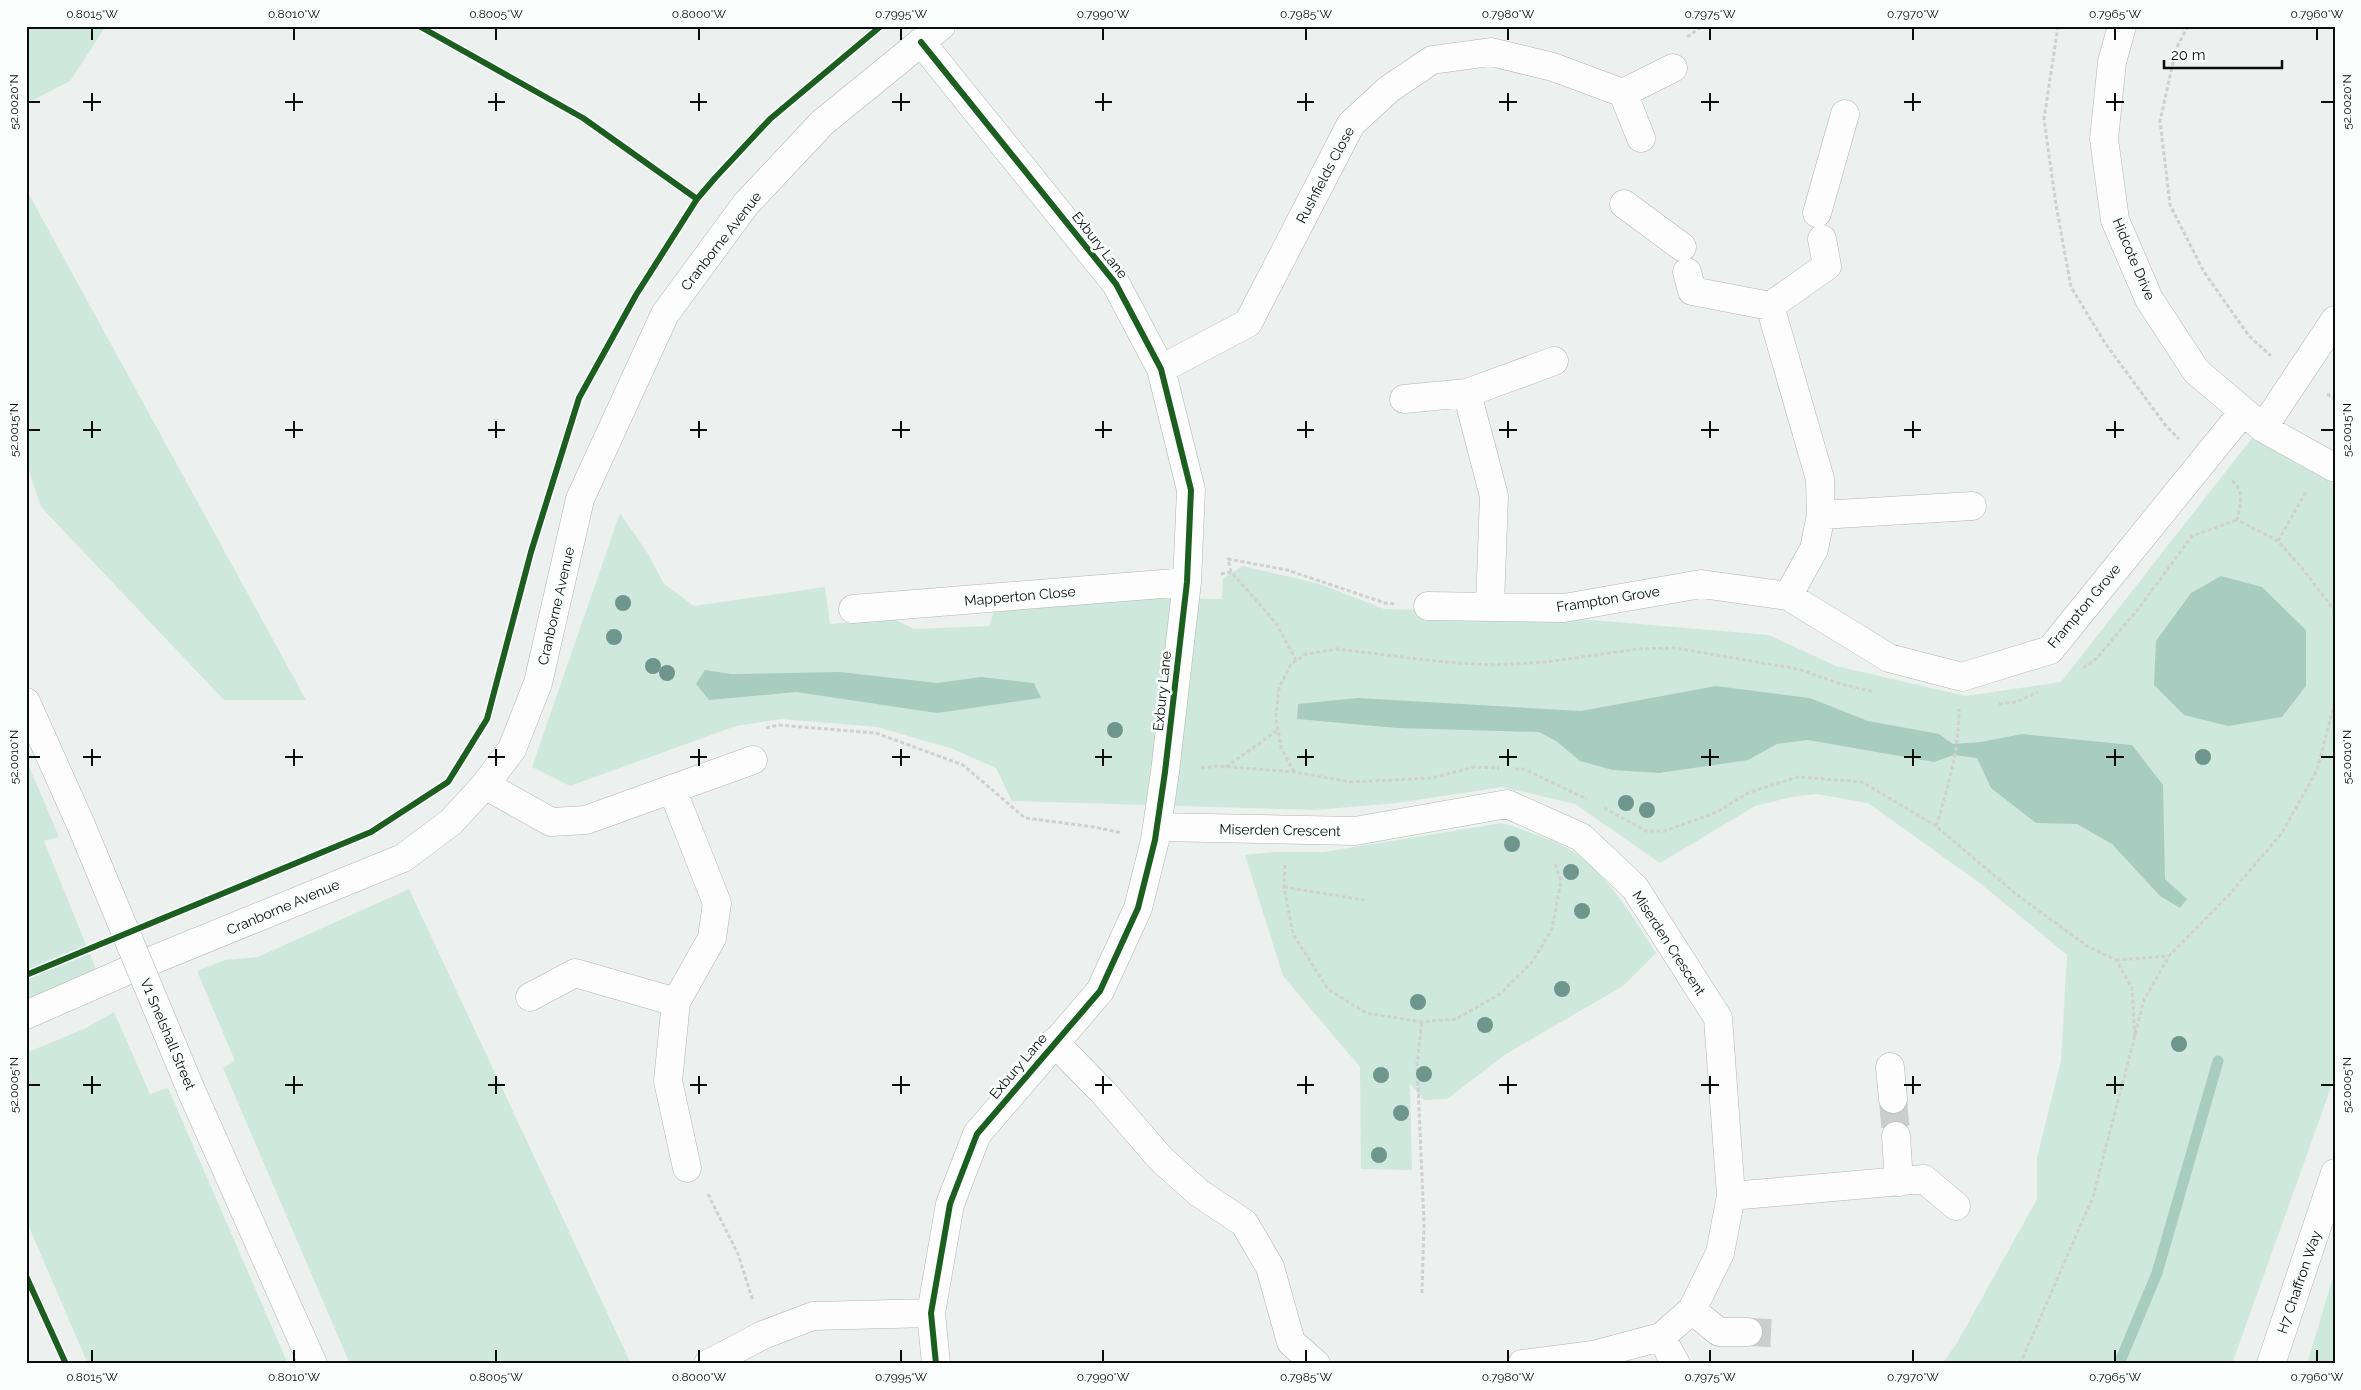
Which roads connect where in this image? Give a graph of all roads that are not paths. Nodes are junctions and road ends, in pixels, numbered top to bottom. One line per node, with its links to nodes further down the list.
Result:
1 (2122, 26): 16 (street, Hidcote Drive)
2 (931, 34): 13 (street, Exbury Lane); 27 (street, Cranborne Avenue)
3 (1673, 68): 4 (street)
4 (1623, 93): 6 (street); 13 (street, Rushfields Close)
5 (1845, 114): 8 (street)
6 (1641, 138)
7 (1624, 204): 10 (street)
8 (1817, 212)
9 (1822, 239): 10 (street)
10 (1770, 306): 19 (street)
11 (2335, 320): 16 (street, Frampton Grove)
12 (1554, 361): 14 (street)
13 (1161, 368): 20 (street, Exbury Lane)
14 (1467, 394): 15 (street); 23 (street)
15 (1404, 399)
16 (2253, 420): 17 (street, Hidcote Drive); 21 (street, Frampton Grove)
17 (2335, 468)
18 (1972, 506): 19 (street)
19 (1821, 515): 21 (street)
20 (1187, 582): 24 (street, Mapperton Close); 29 (street, Exbury Lane)
21 (1788, 596): 23 (street, Frampton Grove)
22 (1428, 606): 23 (street, Frampton Grove)
23 (1490, 606)
24 (853, 609)
25 (26, 702): 47 (street, V1 Snelshall Street, bridge)
26 (752, 760): 28 (street)
27 (486, 785): 28 (street); 32 (street, Cranborne Avenue)
28 (672, 789): 31 (street)
29 (1156, 833): 33 (street, Exbury Lane); 40 (street, Miserden Crescent)
30 (530, 997): 31 (street)
31 (676, 1002): 37 (street)
32 (26, 1015)
33 (1054, 1042): 43 (street, Exbury Lane); 50 (street)
34 (1890, 1067): 35 (street)
35 (1893, 1100)
36 (1896, 1136): 39 (street)
37 (687, 1168)
38 (2335, 1172): 52 (street, H7 Chaffron Way)
39 (1899, 1182): 40 (street); 41 (street)
40 (1731, 1196): 42 (street, Miserden Crescent)
41 (1956, 1206)
42 (1692, 1310): 44 (street); 45 (street, Miserden Crescent)
43 (931, 1313): 48 (street); 49 (street, Exbury Lane)
44 (1748, 1332)
45 (1661, 1337): 46 (street, Miserden Crescent); 51 (street)
46 (1530, 1363)
47 (313, 1364)
48 (708, 1364)
49 (936, 1364)
50 (1316, 1364)
51 (1676, 1364)
52 (2271, 1364)

